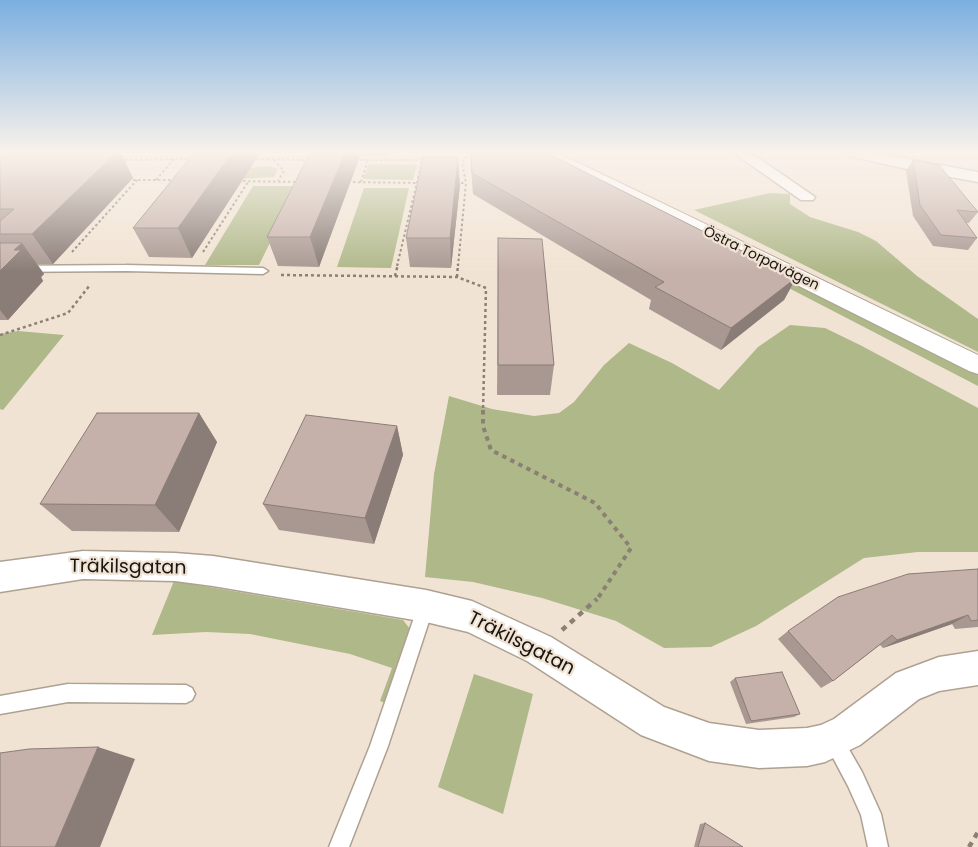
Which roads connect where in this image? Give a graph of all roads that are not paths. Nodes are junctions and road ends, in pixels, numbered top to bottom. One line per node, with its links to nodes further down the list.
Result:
1 (626, 193): 6 (street, Östra Torpavägen)
2 (799, 193): 3 (street)
3 (807, 198)
4 (0, 269): 5 (lane)
5 (263, 271)
6 (978, 365)
7 (0, 576): 8 (street, Träkilsgatan)
8 (426, 606): 12 (street, Träkilsgatan); 13 (lane)
9 (978, 668): 12 (street, Träkilsgatan)
10 (186, 694): 11 (lane)
11 (0, 705)
12 (832, 739): 14 (lane)
13 (339, 847)
14 (878, 847)

